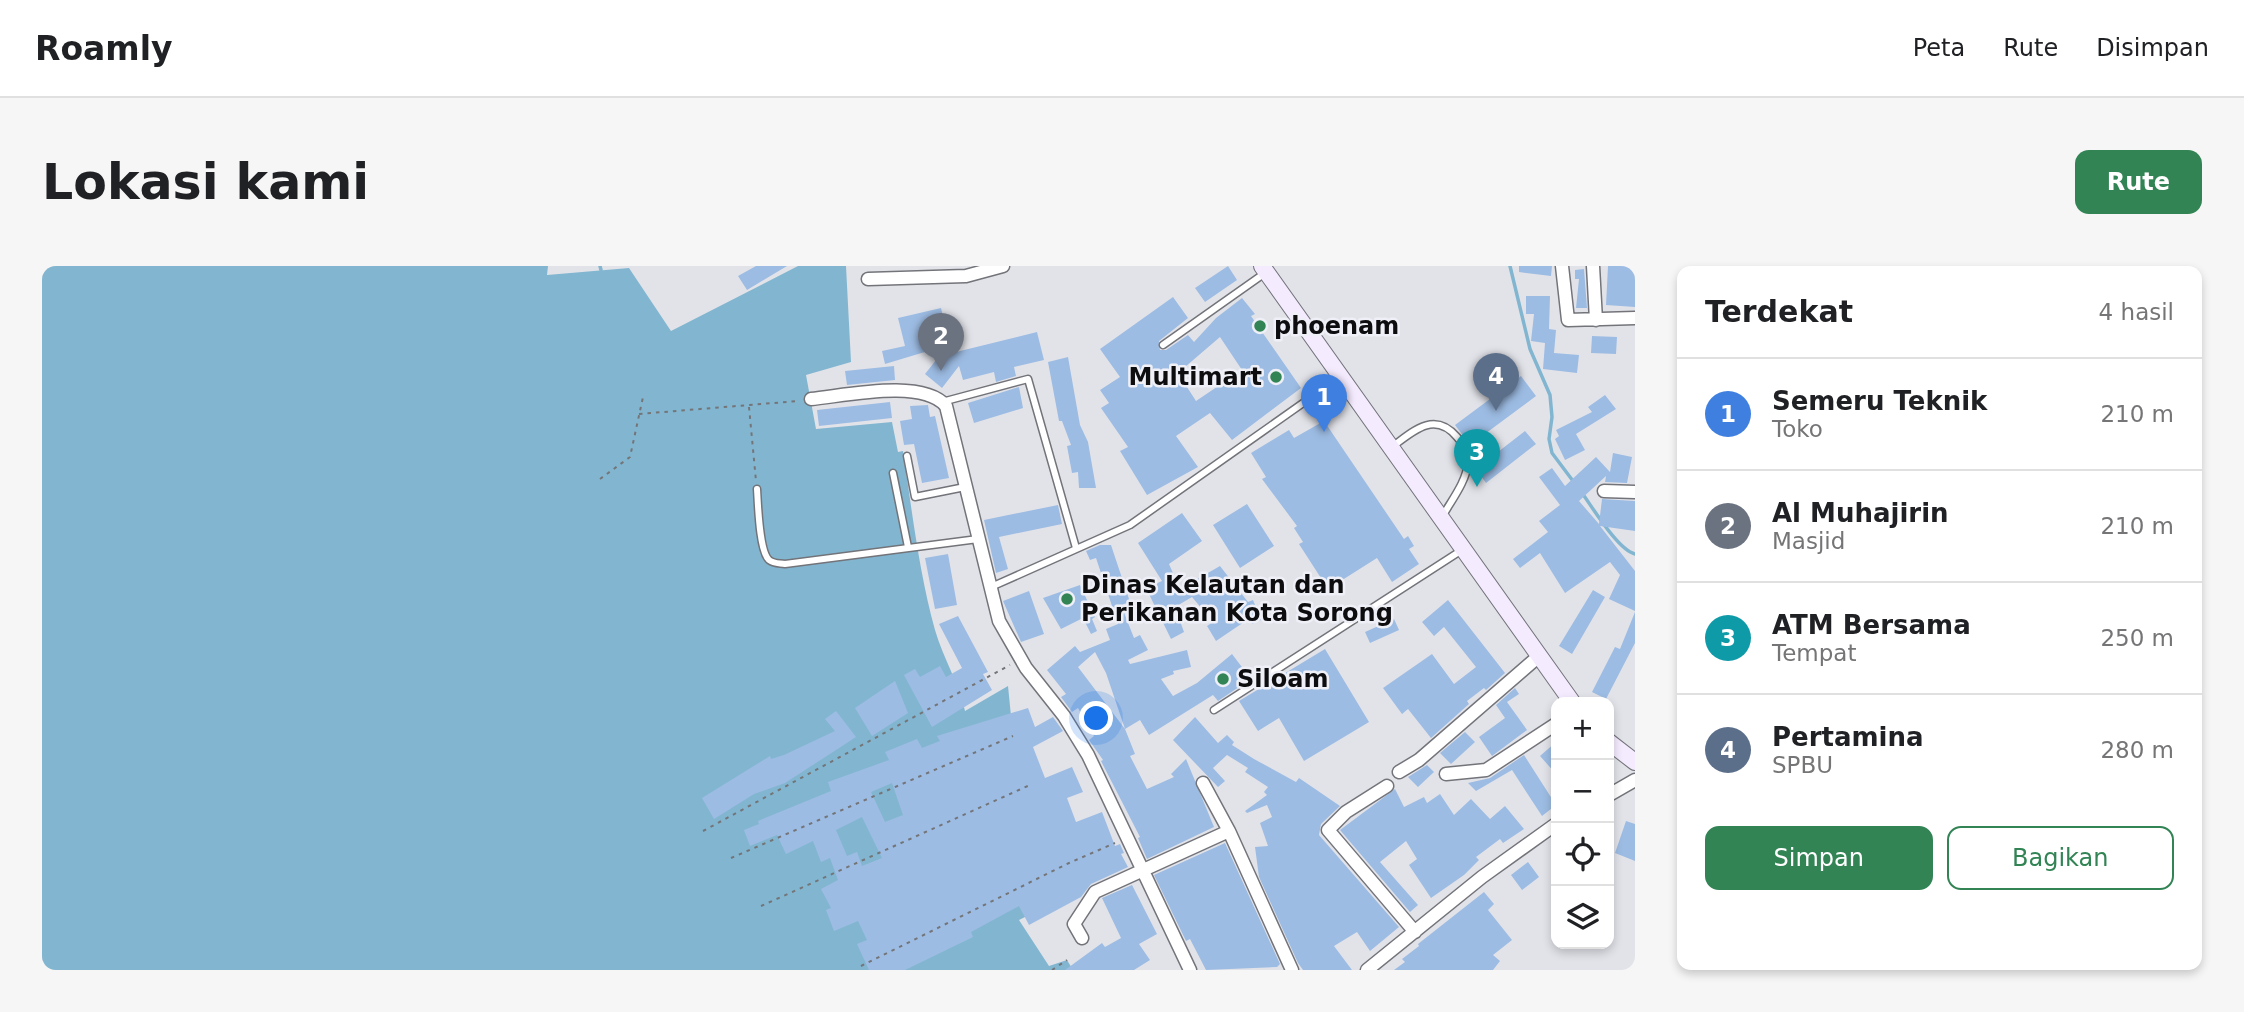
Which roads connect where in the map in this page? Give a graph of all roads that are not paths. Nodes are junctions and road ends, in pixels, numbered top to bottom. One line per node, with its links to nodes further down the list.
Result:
1 (1003, 266): 5 (street)
2 (1562, 266): 7 (street)
3 (1593, 266): 7 (street)
4 (1265, 269): 8 (lane); 9 (main road)
5 (868, 279)
6 (1635, 318): 7 (street)
7 (1596, 320)
8 (1163, 345)
9 (1340, 377): 12 (main road); 22 (lane)
10 (811, 399): 11 (street)
11 (942, 402): 15 (street); 22 (lane)
12 (1391, 448): 19 (main road); 19 (lane)
13 (907, 456): 15 (lane)
14 (893, 473): 21 (lane)
15 (965, 487): 20 (street)
16 (757, 489): 21 (lane)
17 (1604, 491): 18 (street)
18 (1635, 492)
19 (1441, 519): 23 (main road)
20 (978, 539): 21 (lane); 24 (street)
21 (908, 547)
22 (1076, 548): 24 (lane)
23 (1464, 549): 25 (main road); 27 (lane)
24 (990, 587): 39 (street)
25 (1539, 656): 26 (main road); 31 (street)
26 (1568, 697)
27 (1214, 710)
28 (1551, 727): 32 (street)
29 (1614, 746): 30 (main road)
30 (1635, 762)
31 (1399, 772)
32 (1446, 774)
33 (1635, 779): 36 (street)
34 (1203, 783): 38 (street)
35 (1387, 786): 40 (street)
36 (1614, 792)
37 (1551, 828): 40 (street)
38 (1229, 831): 39 (street); 43 (street)
39 (1141, 872): 41 (street); 42 (street)
40 (1415, 932): 44 (street)
41 (1082, 938)
42 (1190, 970)
43 (1292, 970)
44 (1367, 970)

